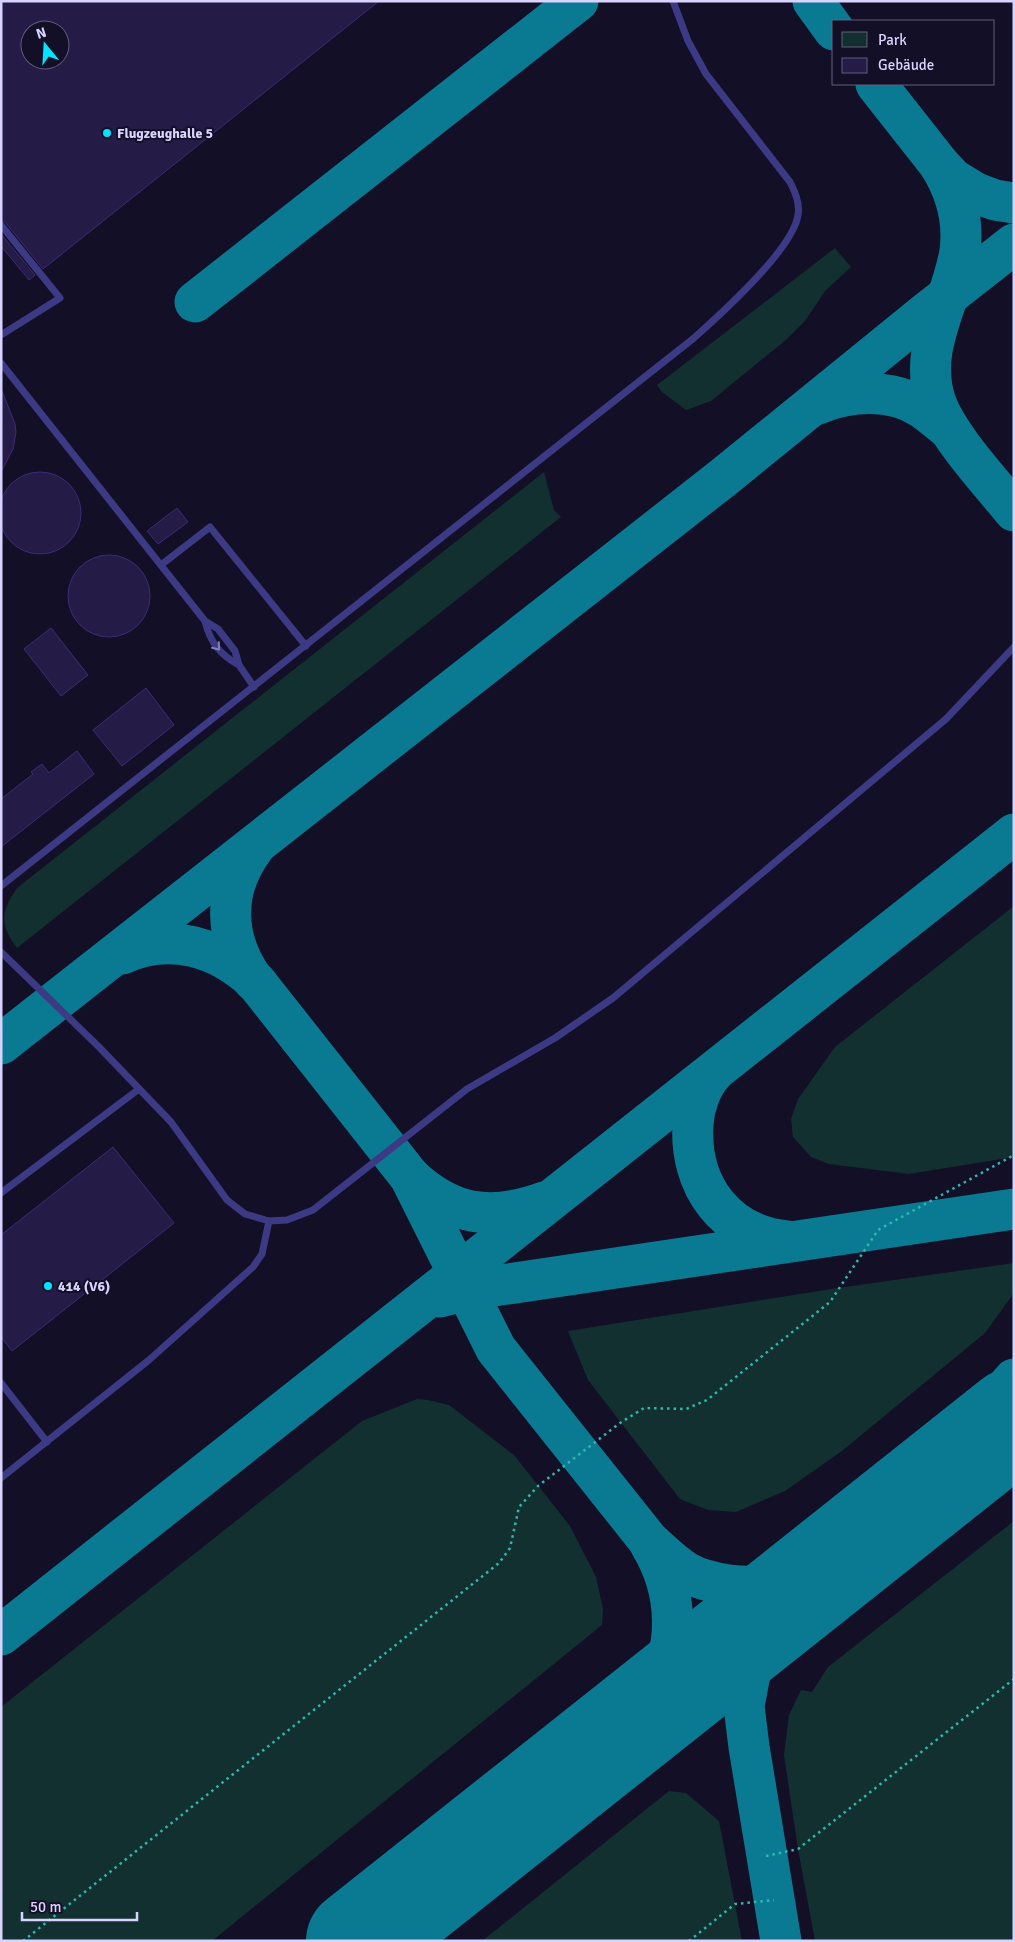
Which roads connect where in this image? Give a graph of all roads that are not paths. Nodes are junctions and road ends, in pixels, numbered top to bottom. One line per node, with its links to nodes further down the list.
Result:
1 (673, 1): 7 (lane)
2 (1, 225): 3 (lane)
3 (1, 335)
4 (1, 363): 5 (lane)
5 (161, 565): 6 (lane); 7 (lane)
6 (205, 622): 9 (lane); 9 (lane, one-way to 9)
7 (306, 646): 10 (lane)
8 (1014, 647): 15 (lane)
9 (239, 665): 10 (lane)
10 (254, 686): 11 (lane)
11 (1, 886)
12 (1, 952): 13 (lane)
13 (139, 1089): 14 (lane); 15 (lane)
14 (1, 1193)
15 (269, 1221): 17 (lane)
16 (1, 1384): 17 (lane)
17 (47, 1442): 18 (lane)
18 (1, 1478)

